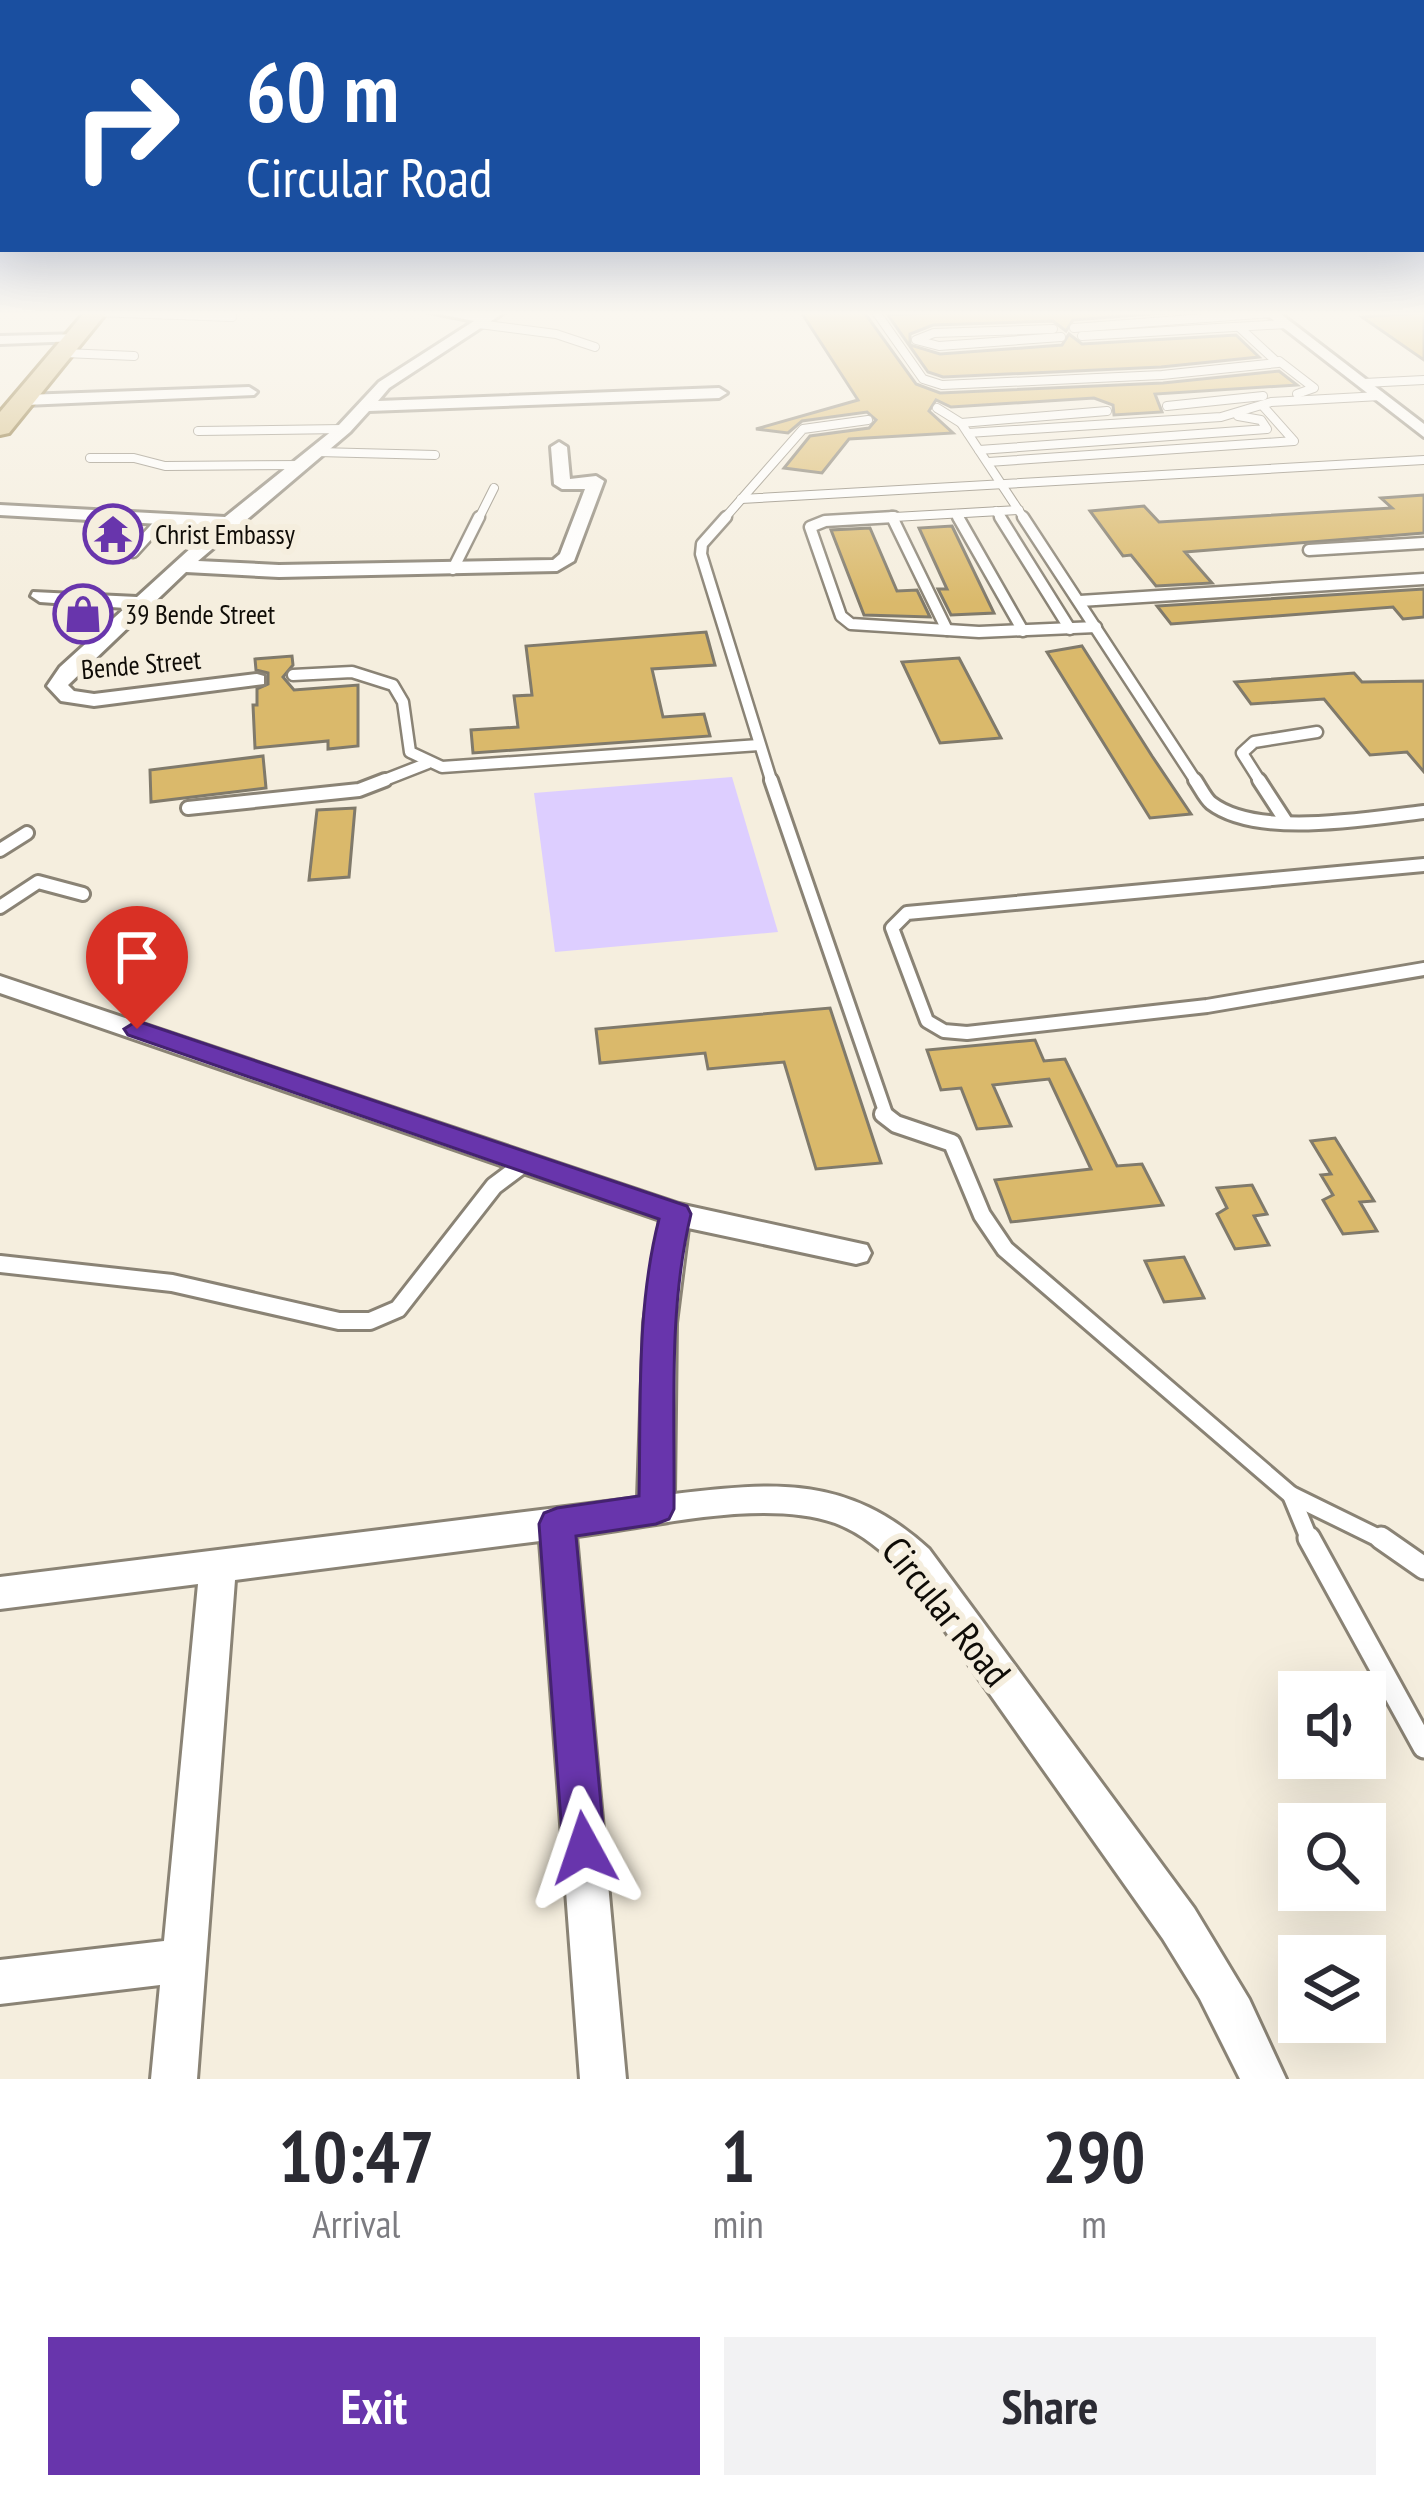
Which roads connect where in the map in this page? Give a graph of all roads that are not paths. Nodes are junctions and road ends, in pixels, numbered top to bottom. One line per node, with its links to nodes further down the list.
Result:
1 (366, 409): 10 (street, Bende Street)
2 (938, 409): 9 (lane)
3 (1251, 409): 7 (lane)
4 (1266, 409): 19 (lane)
5 (1398, 409): 12 (street)
6 (1107, 410): 9 (lane)
7 (1234, 415): 9 (lane); 14 (lane)
8 (868, 420): 22 (lane)
9 (964, 428): 14 (lane)
10 (344, 429): 11 (lane); 17 (street, Bende Street)
11 (198, 431)
12 (1424, 432)
13 (559, 447): 34 (street)
14 (979, 450): 19 (lane)
15 (435, 454): 17 (lane)
16 (90, 458): 17 (lane)
17 (311, 458): 29 (street, Bende Street)
18 (1424, 460): 20 (lane)
19 (988, 462): 20 (lane)
20 (1003, 485): 22 (lane); 24 (lane)
21 (494, 488): 34 (lane)
22 (741, 499): 46 (lane)
23 (0, 510): 28 (street)
24 (1019, 510): 25 (lane); 37 (lane)
25 (996, 511): 26 (lane); 40 (lane)
26 (956, 514): 27 (lane); 42 (lane)
27 (892, 517): 41 (lane); 41 (lane)
28 (163, 519): 29 (street); 32 (lane)
29 (229, 523): 33 (street, Bende Street)
30 (1424, 543): 31 (lane)
31 (1309, 550)
32 (133, 552)
33 (180, 566): 34 (street); 38 (street, Bende Street)
34 (453, 568)
35 (1424, 579): 37 (lane)
36 (40, 596): 38 (street)
37 (1080, 601): 39 (lane)
38 (140, 603): 44 (street, Bende Street)
39 (1096, 627): 40 (lane); 50 (lane)
40 (1070, 628): 42 (lane)
41 (947, 630): 42 (lane)
42 (1023, 632)
43 (293, 676): 47 (lane)
44 (257, 680)
45 (1317, 732): 50 (lane)
46 (759, 745): 47 (lane); 62 (lane)
47 (428, 763): 48 (lane)
48 (188, 808)
49 (1424, 812): 50 (lane)
50 (1285, 820)
51 (27, 833): 52 (lane)
52 (0, 850)
53 (1424, 865): 56 (lane)
54 (82, 894): 55 (lane)
55 (0, 907)
56 (1424, 969)
57 (0, 984): 58 (street)
58 (526, 1162): 59 (street); 61 (lane)
59 (676, 1214): 60 (street); 63 (street)
60 (856, 1252)
61 (0, 1264)
62 (1291, 1495): 66 (lane); 68 (lane)
63 (656, 1509): 64 (street, Circular Road); 73 (street, Circular Road)
64 (557, 1524): 65 (street, Circular Road); 72 (street)
65 (218, 1565): 67 (street, Circular Road); 69 (street)
66 (1424, 1568)
67 (0, 1593)
68 (1424, 1747)
69 (186, 1960): 70 (street); 71 (street)
70 (0, 1982)
71 (174, 2079)
72 (603, 2079)
73 (1263, 2079)

